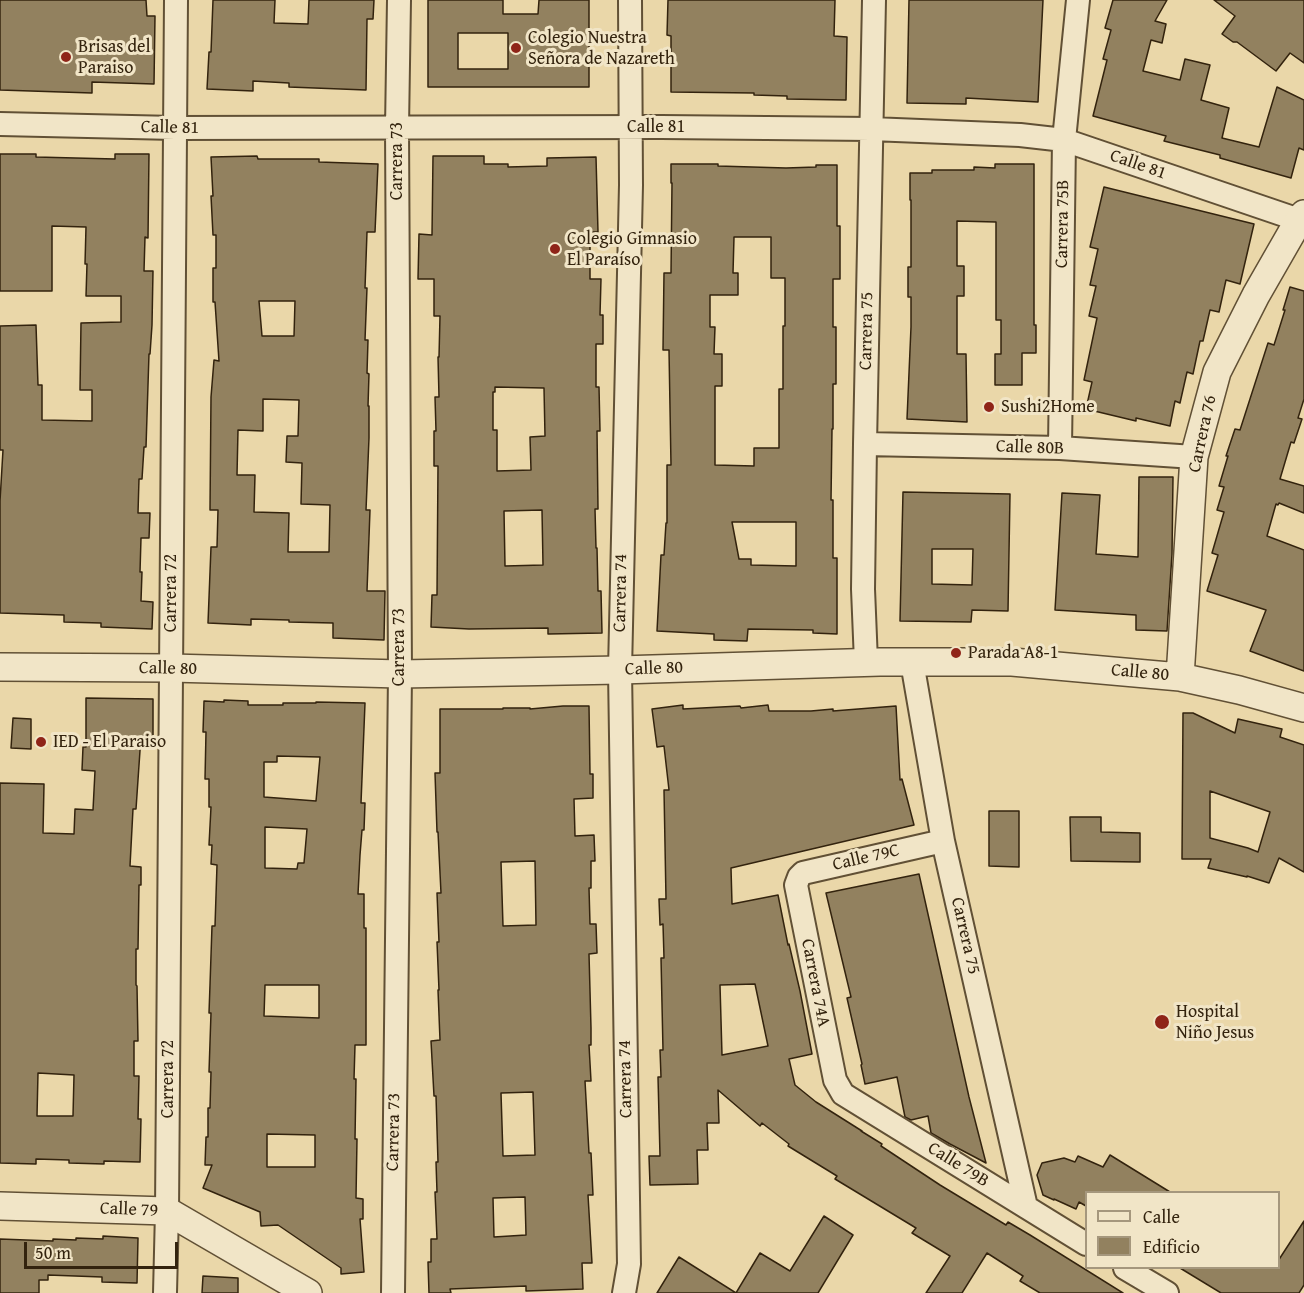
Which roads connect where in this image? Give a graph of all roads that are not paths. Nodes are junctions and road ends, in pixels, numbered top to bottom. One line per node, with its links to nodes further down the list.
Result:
1 (176, 0): 8 (street, Carrera 72)
2 (399, 0): 9 (street, Carrera 73)
3 (630, 0): 7 (street, Carrera 74)
4 (873, 0): 10 (street, Carrera 75)
5 (1078, 0): 11 (street, Carrera 75B)
6 (0, 124): 8 (street, Calle 81)
7 (630, 127): 9 (street, Calle 81); 10 (street, Calle 81); 20 (street, Carrera 74)
8 (175, 128): 9 (street, Calle 81); 19 (street, Carrera 72)
9 (397, 128): 21 (street, Carrera 73)
10 (871, 129): 11 (street, Calle 81); 13 (street, Carrera 75)
11 (1064, 140): 12 (street, Calle 81); 14 (street, Carrera 75B)
12 (1301, 217): 15 (street, Carrera 76)
13 (865, 444): 14 (street, Calle 80B); 16 (street, Carrera 75)
14 (1060, 448): 15 (street, Calle 80B)
15 (1194, 457): 22 (street, Carrera 76)
16 (866, 662): 17 (street, Calle 80); 20 (street, Calle 80)
17 (912, 662): 22 (street, Calle 80); 24 (street, Carrera 75)
18 (0, 667): 19 (street, Calle 80)
19 (171, 668): 21 (street, Calle 80); 29 (street, Carrera 72)
20 (620, 670): 21 (street, Calle 80); 35 (street, Carrera 74)
21 (400, 674): 34 (street, Carrera 73)
22 (1180, 677): 23 (street, Calle 80)
23 (1304, 708)
24 (944, 841): 25 (street, Calle 79C); 28 (street, Carrera 75)
25 (796, 885): 26 (street, Carrera 74A)
26 (835, 1080): 28 (street, Calle 79B)
27 (0, 1206): 29 (street, Calle 79)
28 (1026, 1207): 30 (street, Calle 79B)
29 (167, 1211): 32 (street, Carrera 72); 33 (street, Calle 79)
30 (1085, 1243)
31 (1127, 1269): 36 (street)
32 (165, 1293)
33 (308, 1293)
34 (393, 1293)
35 (624, 1293)
36 (1167, 1293)

